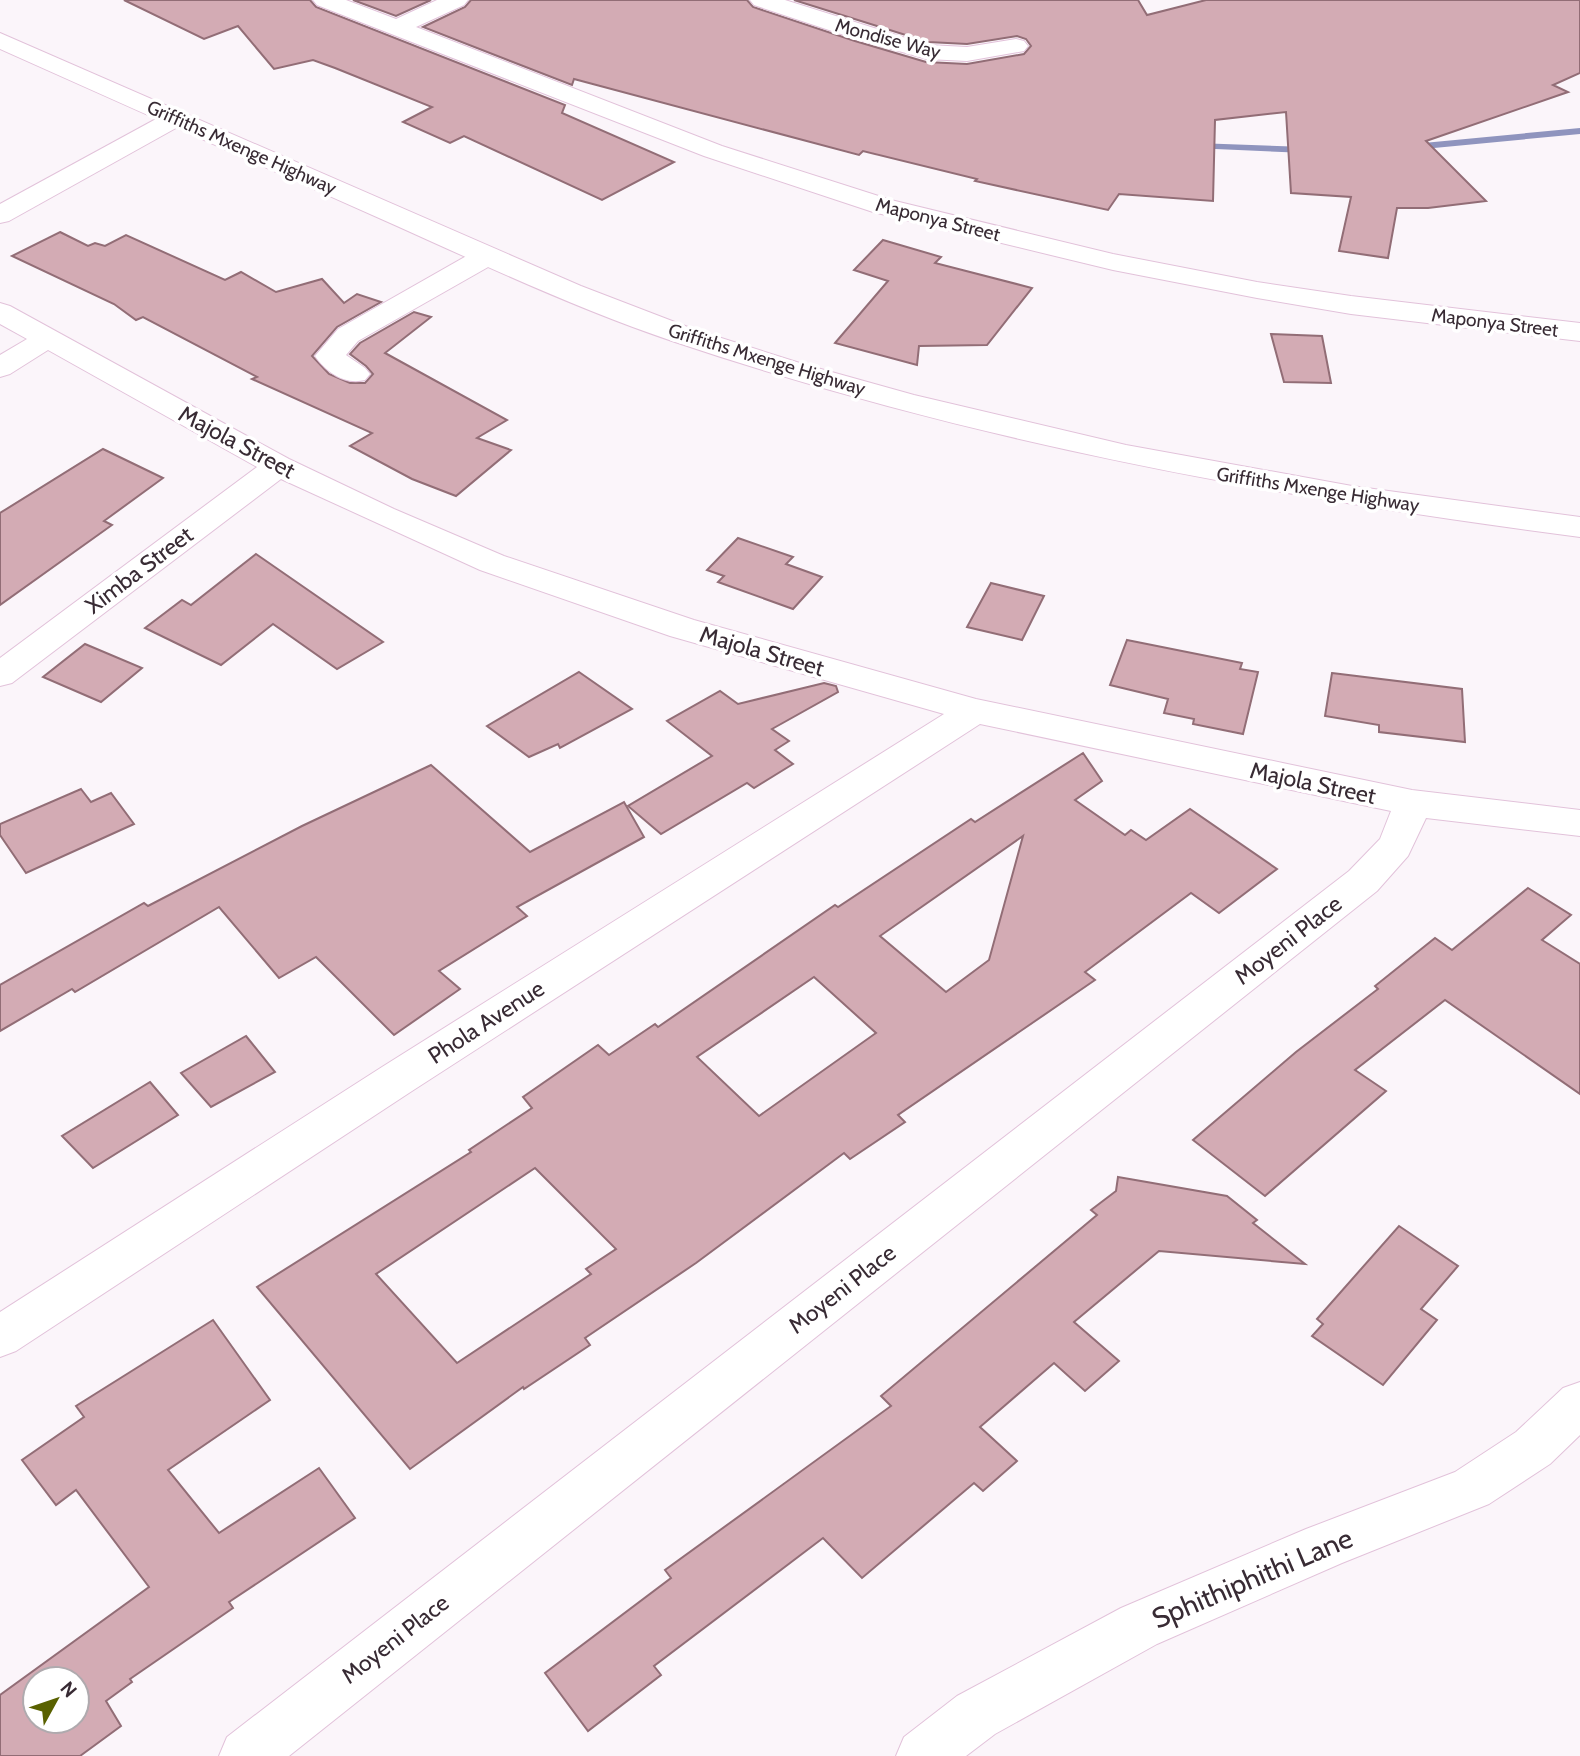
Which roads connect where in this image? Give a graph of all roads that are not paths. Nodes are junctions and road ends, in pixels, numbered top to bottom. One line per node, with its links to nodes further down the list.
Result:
1 (325, 0): 4 (street, Maponya Street)
2 (456, 0): 4 (street)
3 (762, 0): 6 (street, Mondise Way)
4 (396, 28): 11 (street, Maponya Street)
5 (0, 40): 7 (street, Griffiths Mxenge Highway)
6 (1016, 46)
7 (176, 118): 8 (street); 9 (street, Griffiths Mxenge Highway)
8 (0, 215)
9 (487, 256): 14 (street); 16 (street, Griffiths Mxenge Highway)
10 (0, 313): 12 (street, Majola Street)
11 (1580, 332)
12 (46, 339): 13 (street); 15 (street, Majola Street)
13 (0, 368)
14 (355, 374)
15 (278, 466): 17 (street, Ximba Street); 18 (street, Majola Street)
16 (1580, 527)
17 (0, 675)
18 (975, 711): 19 (street, Majola Street); 21 (street, Phola Avenue)
19 (1412, 803): 20 (street, Majola Street); 23 (street, Moyeni Place)
20 (1580, 823)
21 (0, 1337)
22 (1580, 1403): 24 (street, Sphithiphithi Lane)
23 (246, 1756)
24 (923, 1756)

